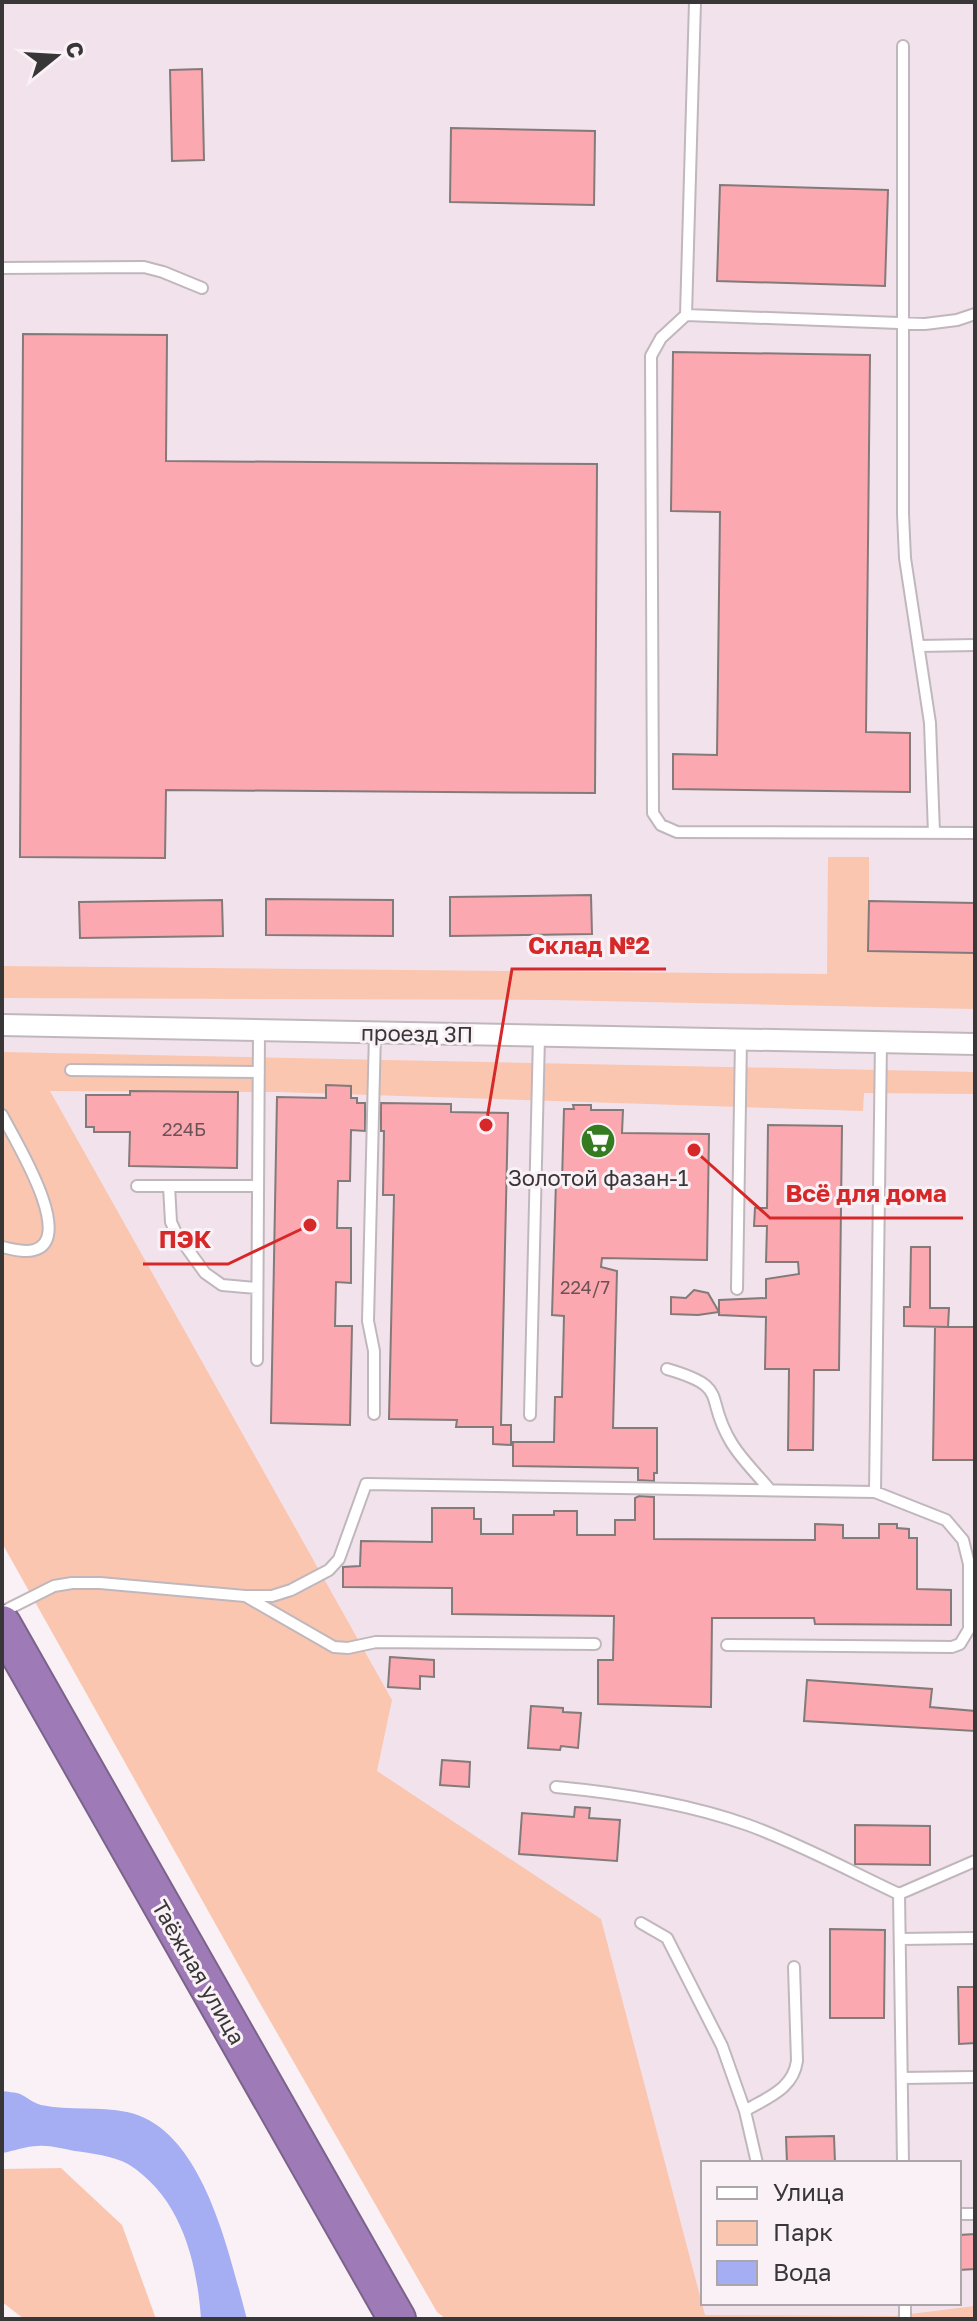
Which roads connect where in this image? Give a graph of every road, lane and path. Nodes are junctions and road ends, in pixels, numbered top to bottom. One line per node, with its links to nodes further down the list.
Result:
1 (695, 2): 6 (lane)
2 (903, 46): 7 (lane)
3 (2, 268): 4 (lane)
4 (202, 288)
5 (975, 314): 7 (lane)
6 (686, 315): 7 (lane); 10 (lane)
7 (903, 323): 9 (lane)
8 (975, 645): 9 (lane)
9 (919, 646): 10 (lane)
10 (934, 833): 11 (lane)
11 (975, 833)
12 (2, 1025): 13 (street, проезд 3П)
13 (259, 1030): 14 (street, проезд 3П); 20 (lane)
14 (375, 1032): 15 (street, проезд 3П); 30 (lane)
15 (539, 1036): 16 (street, проезд 3П); 31 (lane)
16 (741, 1039): 17 (street, проезд 3П); 27 (lane)
17 (881, 1042): 18 (street, проезд 3П); 33 (lane)
18 (975, 1044)
19 (71, 1070): 20 (lane)
20 (259, 1072): 24 (lane)
21 (2, 1115): 25 (lane)
22 (137, 1186): 23 (lane)
23 (169, 1186): 24 (lane); 26 (lane)
24 (258, 1186): 26 (lane)
25 (2, 1247)
26 (257, 1288): 28 (lane)
27 (737, 1289)
28 (257, 1360)
29 (667, 1369): 32 (lane)
30 (374, 1414)
31 (530, 1415)
32 (770, 1490): 33 (lane); 35 (lane)
33 (875, 1492): 34 (lane)
34 (972, 1581): 39 (lane)
35 (245, 1596): 36 (lane); 38 (lane)
36 (2, 1612)
37 (2, 1624): 52 (highway, Таёжная улица)
38 (595, 1644)
39 (727, 1645)
40 (556, 1787): 42 (lane)
41 (975, 1861): 42 (lane)
42 (899, 1894): 45 (lane)
43 (641, 1923): 49 (lane)
44 (975, 1938): 45 (lane)
45 (900, 1939): 48 (lane)
46 (794, 1967): 49 (lane)
47 (975, 2077): 48 (lane)
48 (902, 2078): 51 (lane)
49 (745, 2111): 50 (lane)
50 (757, 2161)
51 (903, 2161)
52 (397, 2319)

